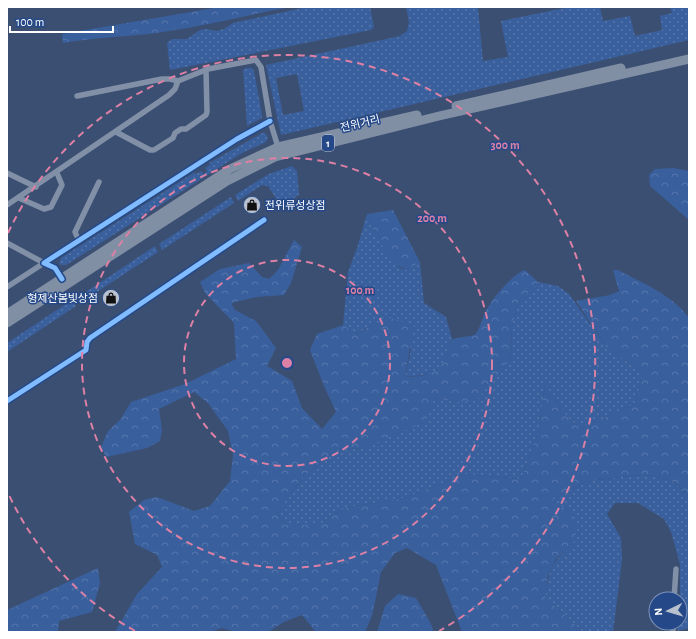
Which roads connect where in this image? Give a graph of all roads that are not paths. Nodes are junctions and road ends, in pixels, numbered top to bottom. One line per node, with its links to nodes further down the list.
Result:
1 (689, 53): 8 (main road, 전위거리 / 1)
2 (689, 59): 22 (main road, 전위거리 / 1)
3 (206, 70): 4 (street); 6 (street); 7 (street)
4 (178, 81): 5 (street); 7 (street)
5 (77, 96)
6 (270, 121): 8 (street); 16 (street)
7 (116, 132): 9 (street)
8 (278, 148): 19 (main road, 전위거리 / 1)
9 (56, 173): 12 (street); 13 (street)
10 (7, 174): 12 (street)
11 (100, 182): 16 (street)
12 (36, 187): 13 (street)
13 (19, 198): 14 (street)
14 (7, 205)
15 (264, 220): 23 (street)
16 (79, 241): 18 (street)
17 (7, 243): 18 (street)
18 (44, 263): 19 (street); 20 (street)
19 (62, 279): 21 (main road, 전위거리 / 1)
20 (7, 287)
21 (7, 314)
22 (7, 323)
23 (7, 401)
24 (676, 569): 25 (street)
25 (675, 591)

